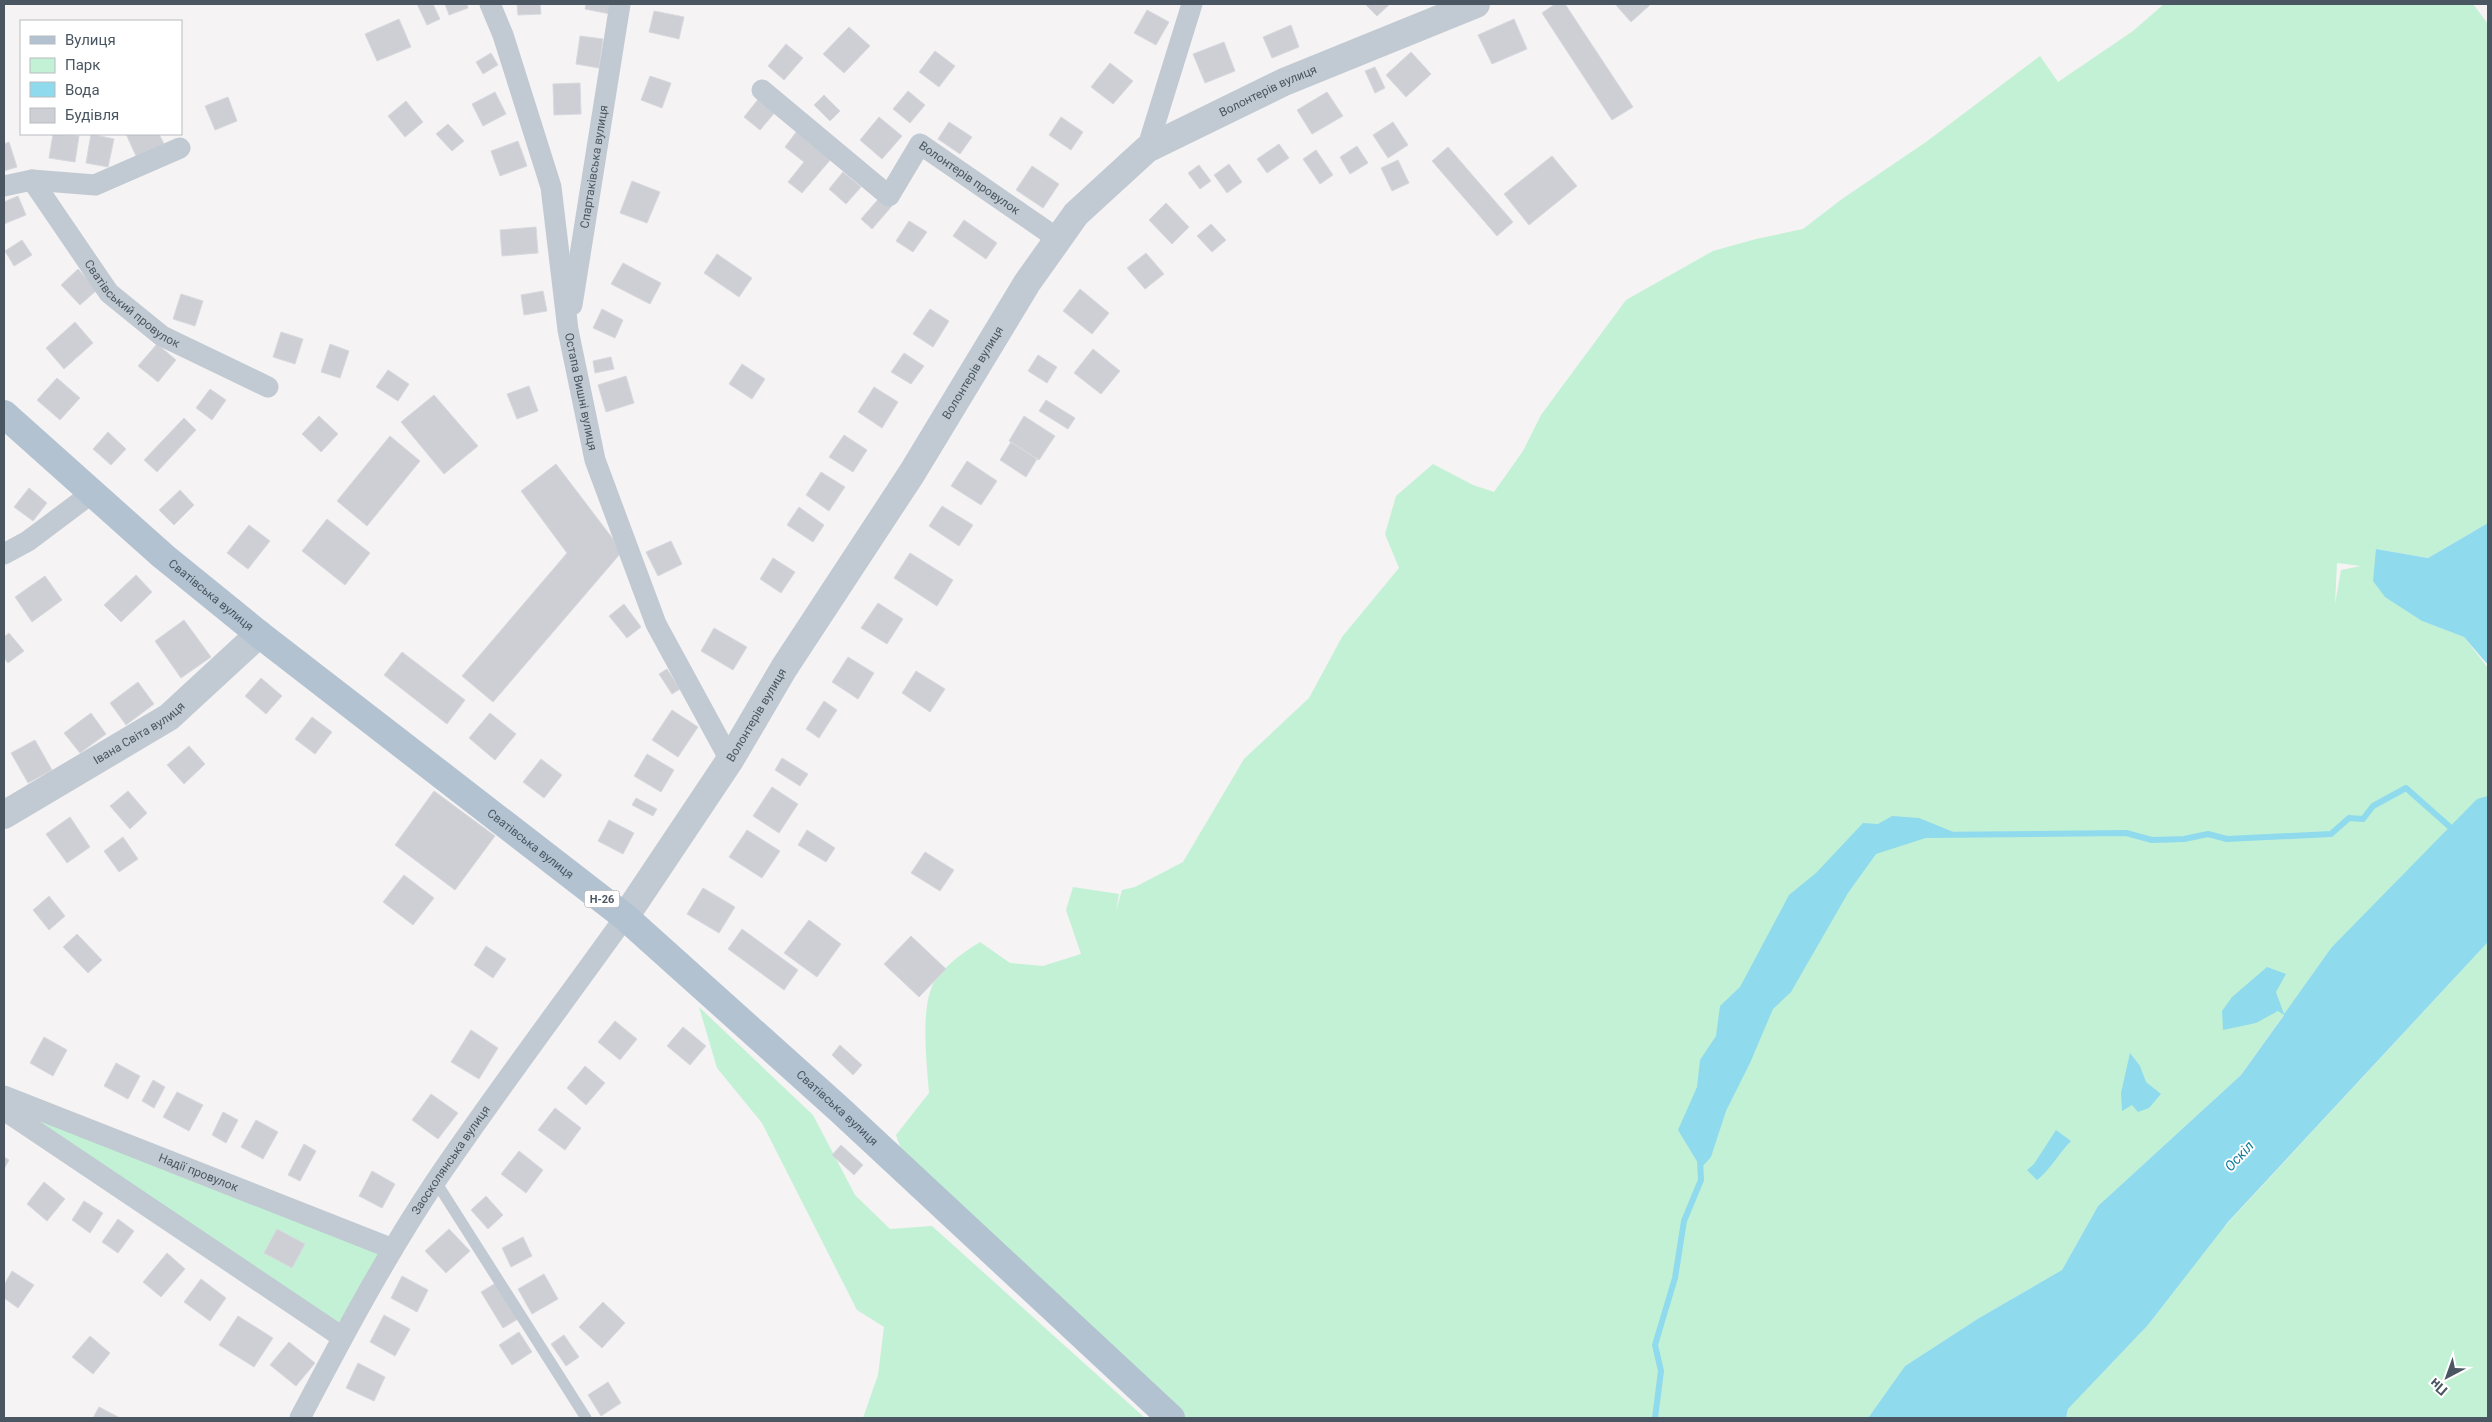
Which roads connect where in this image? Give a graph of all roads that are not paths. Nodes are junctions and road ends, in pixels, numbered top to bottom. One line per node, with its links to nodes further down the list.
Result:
1 (490, 4): 11 (street, Остапа Вишні вулиця)
2 (620, 4): 11 (street, Спартаківська вулиця)
3 (1192, 4): 7 (street)
4 (1476, 4): 7 (street, Волонтерів вулиця)
5 (762, 90): 10 (street, Волонтерів провулок)
6 (180, 148): 8 (street)
7 (1148, 149): 10 (street, Волонтерів вулиця)
8 (32, 180): 9 (street); 12 (street, Сватівський провулок)
9 (4, 186)
10 (1058, 238): 17 (street, Волонтерів вулиця)
11 (568, 330): 17 (street, Остапа Вишні вулиця)
12 (268, 387)
13 (4, 414): 14 (main road, Сватівська вулиця / Н-26)
14 (92, 493): 15 (street); 16 (main road, Сватівська вулиця / Н-26)
15 (4, 554)
16 (259, 634): 18 (street, Івана Світа вулиця); 19 (main road, Сватівська вулиця / Н-26)
17 (730, 760): 19 (street, Волонтерів вулиця)
18 (4, 815)
19 (625, 917): 22 (street, Заосколянська вулиця); 27 (main road, Сватівська вулиця / Н-26)
20 (4, 1096): 23 (street, Надії провулок)
21 (4, 1110): 24 (street)
22 (436, 1182): 23 (street, Заосколянська вулиця); 26 (lane)
23 (393, 1249): 24 (street, Заосколянська вулиця)
24 (342, 1337): 25 (street, Заосколянська вулиця)
25 (300, 1418)
26 (586, 1418)
27 (1171, 1418)

